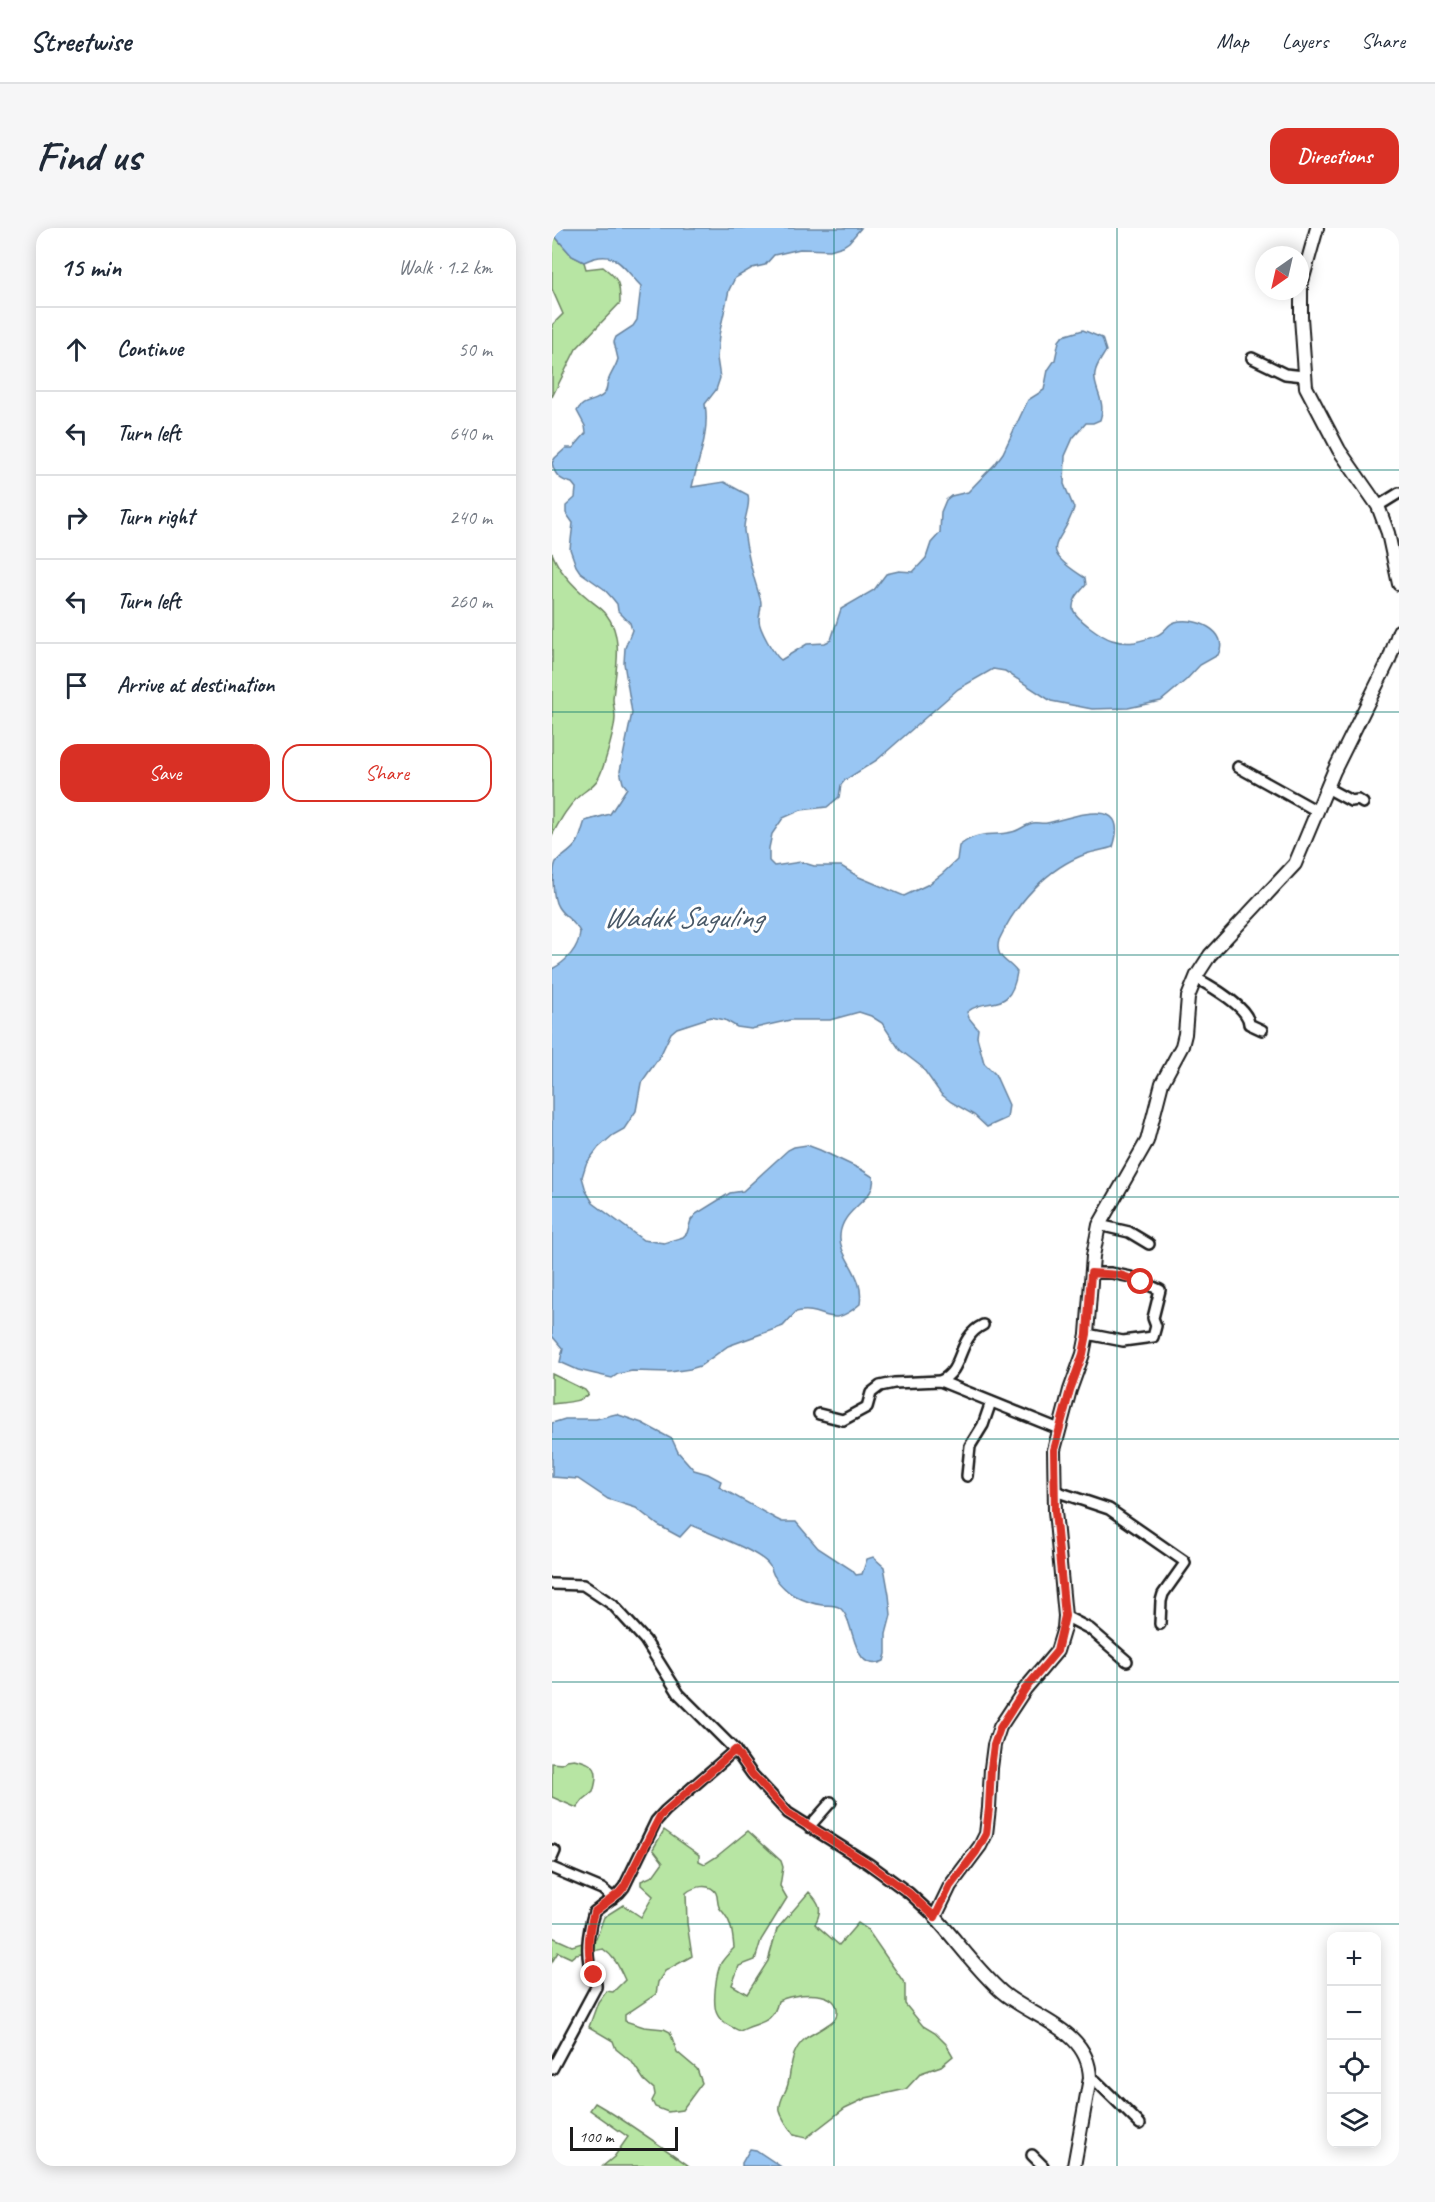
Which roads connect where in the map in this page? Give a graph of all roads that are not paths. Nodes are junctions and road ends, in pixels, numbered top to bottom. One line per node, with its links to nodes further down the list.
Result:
1 (1317, 228): 3 (main road)
2 (1252, 358): 3 (street)
3 (1304, 376): 5 (main road)
4 (1399, 494): 5 (street)
5 (1378, 506): 6 (main road)
6 (1399, 584)
7 (1399, 631): 9 (main road)
8 (1238, 767): 11 (street)
9 (1327, 788): 10 (street); 11 (main road)
10 (1363, 803)
11 (1317, 811): 12 (main road)
12 (1196, 978): 13 (street); 14 (main road)
13 (1262, 1030)
14 (1099, 1226): 15 (street); 16 (main road)
15 (1149, 1244)
16 (1091, 1273): 18 (main road); 18 (street)
17 (983, 1324): 19 (street)
18 (1087, 1334): 22 (main road)
19 (940, 1381): 20 (street); 21 (street)
20 (991, 1402): 22 (street); 23 (street)
21 (819, 1414)
22 (1059, 1429): 24 (main road)
23 (967, 1476)
24 (1055, 1491): 26 (main road); 27 (street)
25 (552, 1584): 29 (street)
26 (1065, 1616): 28 (street); 36 (main road)
27 (1160, 1624)
28 (1127, 1661)
29 (735, 1750): 31 (street); 35 (street)
30 (831, 1802): 31 (street)
31 (810, 1827): 36 (street)
32 (552, 1850): 33 (street)
33 (552, 1858)
34 (552, 1868): 35 (street)
35 (613, 1898): 37 (street)
36 (935, 1917): 38 (main road)
37 (552, 2069)
38 (1090, 2078): 39 (street); 42 (main road)
39 (1140, 2124)
40 (1032, 2155): 41 (street)
41 (1043, 2166)
42 (1074, 2166)

